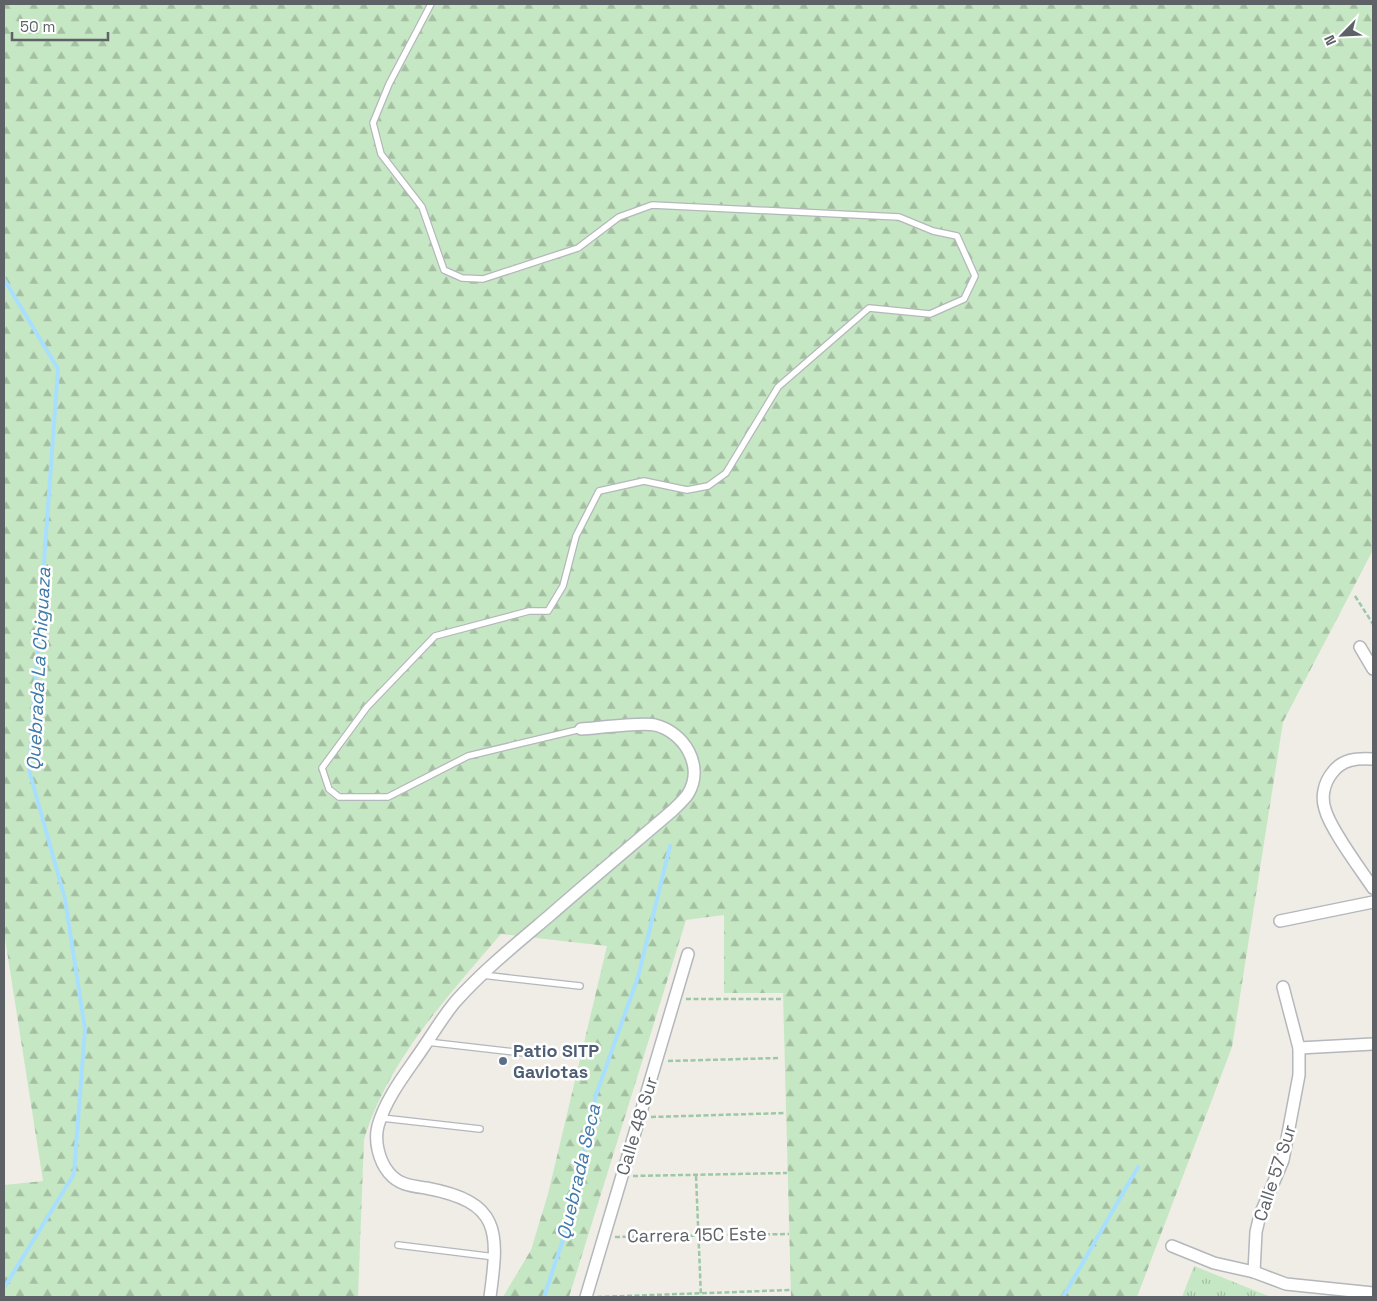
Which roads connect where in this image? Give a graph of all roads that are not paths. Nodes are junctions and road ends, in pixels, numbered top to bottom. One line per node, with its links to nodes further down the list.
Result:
1 (431, 4): 4 (lane)
2 (1360, 647): 3 (street)
3 (1373, 669)
4 (581, 729): 10 (street)
5 (1373, 759): 6 (street)
6 (1373, 888)
7 (1373, 902): 8 (street)
8 (1280, 921)
9 (688, 954): 25 (street, Calle 48 Sur)
10 (482, 975): 11 (lane); 13 (street)
11 (580, 986)
12 (1283, 987): 15 (street, Calle 57 Sur)
13 (427, 1042): 16 (lane); 17 (street)
14 (1373, 1044): 15 (street)
15 (1299, 1048): 22 (street, Calle 57 Sur)
16 (524, 1053)
17 (382, 1118): 18 (lane); 21 (street)
18 (480, 1129)
19 (398, 1245): 21 (lane)
20 (1172, 1246): 22 (street)
21 (495, 1257): 24 (street)
22 (1254, 1272): 23 (street)
23 (1373, 1293)
24 (490, 1297)
25 (586, 1297)

